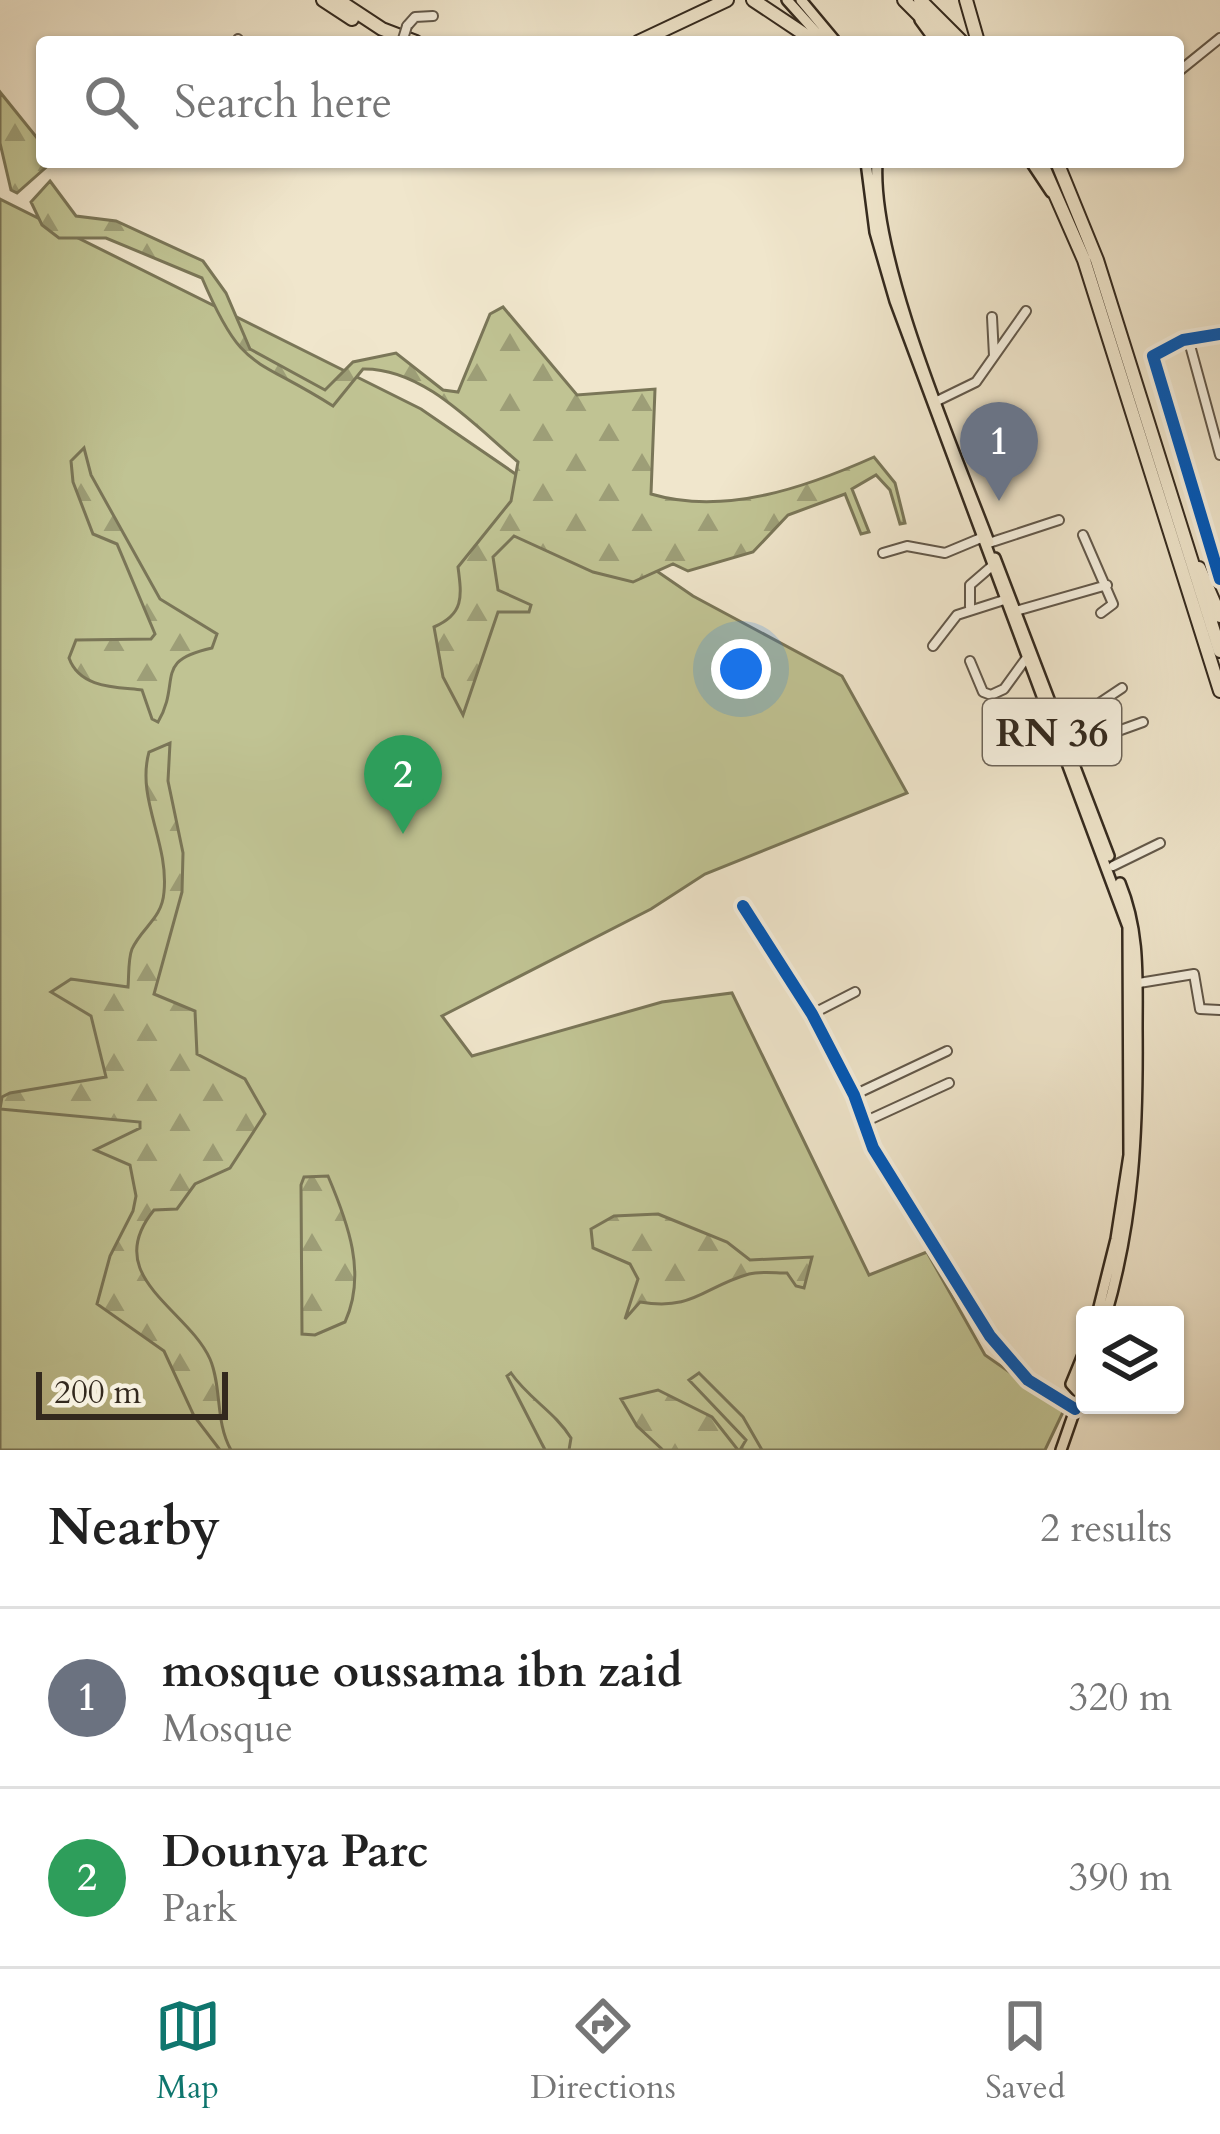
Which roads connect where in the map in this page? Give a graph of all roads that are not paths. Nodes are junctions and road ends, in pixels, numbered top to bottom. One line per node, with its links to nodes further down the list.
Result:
1 (323, 0): 12 (highway)
2 (338, 0): 13 (highway)
3 (727, 0): 15 (highway)
4 (742, 0): 16 (highway)
5 (754, 0): 17 (highway)
6 (787, 0): 18 (main road)
7 (804, 0): 19 (main road)
8 (904, 0): 10 (highway)
9 (966, 0): 23 (highway)
10 (920, 7): 20 (main road); 21 (highway); 22 (highway)
11 (434, 16): 14 (street, bridge)
12 (388, 36)
13 (400, 36)
14 (402, 36)
15 (651, 36)
16 (674, 36)
17 (807, 36)
18 (825, 36)
19 (825, 36)
20 (933, 36)
21 (942, 36)
22 (955, 36)
23 (976, 36)
24 (1220, 38): 25 (street)
25 (1184, 67)
26 (867, 168): 40 (main road, RN 36)
27 (878, 168): 37 (main road, RN 36)
28 (1035, 168): 31 (main road)
29 (1044, 168): 31 (highway)
30 (1060, 168): 44 (highway)
31 (1061, 199): 58 (highway)
32 (1026, 311): 36 (street)
33 (992, 317): 36 (street)
34 (1220, 334): 35 (street)
35 (1188, 338): 38 (street); 46 (street)
36 (994, 357): 37 (street)
37 (937, 401): 40 (main road, RN 36)
38 (1220, 455)
39 (1059, 520): 42 (street)
40 (978, 521): 42 (main road, RN 36)
41 (1083, 535): 47 (street)
42 (985, 540): 43 (street); 45 (main road, RN 36); 50 (main road, RN 36)
43 (884, 554)
44 (1194, 562): 52 (highway); 54 (highway)
45 (992, 566): 48 (main road, RN 36); 49 (street)
46 (1220, 579)
47 (1107, 585): 50 (street); 51 (street)
48 (1004, 600): 49 (street); 55 (main road, RN 36)
49 (970, 608): 53 (street)
50 (1016, 611): 61 (main road, RN 36)
51 (1101, 613)
52 (1220, 616)
53 (933, 646)
54 (1220, 651)
55 (1025, 660): 56 (street); 73 (main road, RN 36)
56 (970, 661)
57 (1122, 688): 60 (street)
58 (1220, 691)
59 (1143, 722): 60 (street)
60 (1110, 734): 61 (street)
61 (1067, 750): 63 (main road, RN 36)
62 (1160, 843): 63 (street)
63 (1113, 866): 65 (main road, RN 36)
64 (743, 906): 68 (street)
65 (1138, 983): 67 (street); 74 (main road, RN 36)
66 (855, 992): 68 (street)
67 (1220, 1010)
68 (812, 1014): 71 (street)
69 (947, 1051): 71 (street)
70 (949, 1083): 72 (street)
71 (854, 1095): 72 (street)
72 (862, 1123): 76 (street)
73 (1103, 1306)
74 (1103, 1306)
75 (1076, 1406): 76 (main road)
76 (1075, 1409): 77 (main road)
77 (1061, 1450)

